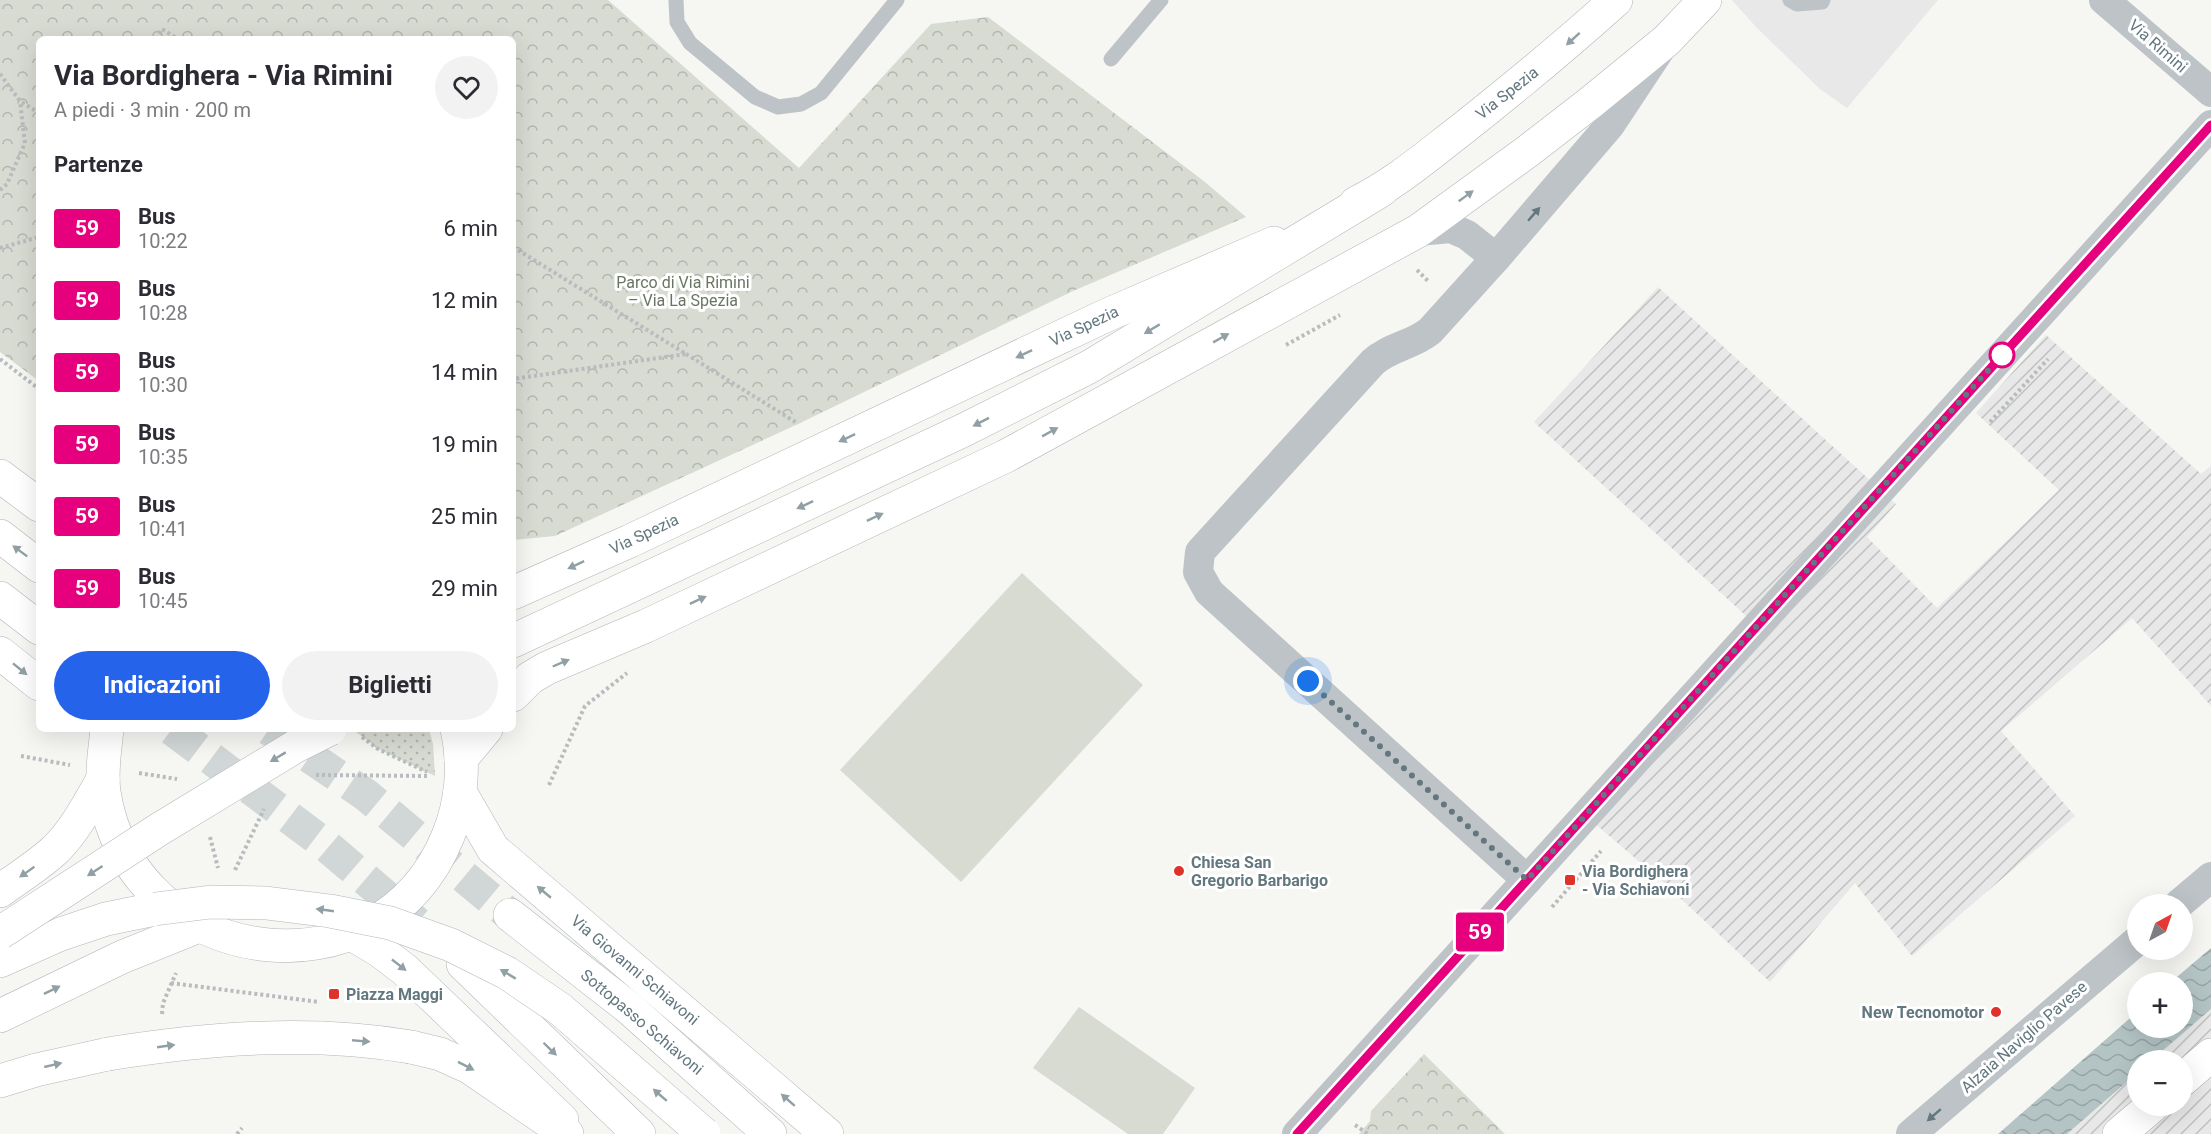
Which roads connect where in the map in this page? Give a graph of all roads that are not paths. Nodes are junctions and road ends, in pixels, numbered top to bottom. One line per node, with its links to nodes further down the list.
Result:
1 (676, 0): 2 (lane)
2 (897, 0)
3 (1161, 0): 10 (lane)
4 (1616, 0): 13 (main road, Via Spezia, one-way to 13)
5 (1704, 0): 9 (main road)
6 (1790, 0): 7 (lane)
7 (1823, 0)
8 (2104, 0): 11 (street, Via Rimini)
9 (1667, 40): 14 (main road, one-way to 9); 15 (street, one-way to 9)
10 (1111, 59)
11 (2211, 92)
12 (2211, 125): 33 (street)
13 (1382, 190): 20 (main road, Via Spezia, one-way to 20); 23 (main road, one-way to 23)
14 (1418, 231): 15 (street); 26 (main road, one-way to 14)
15 (1496, 258): 33 (street)
16 (0, 476): 17 (main road)
17 (36, 504)
18 (0, 536): 19 (main road, one-way to 18)
19 (36, 564)
20 (516, 592)
21 (0, 598): 22 (main road)
22 (36, 626)
23 (516, 640)
24 (0, 653): 25 (main road, one-way to 25)
25 (36, 682)
26 (516, 692)
27 (91, 732): 30 (main road)
28 (345, 732): 38 (main road, one-way to 38, bridge)
29 (483, 732): 31 (main road)
30 (96, 758): 34 (main road, one-way to 34); 37 (main road)
31 (453, 764): 39 (main road); 53 (main road, Via Giovanni Schiavoni, one-way to 31)
32 (2211, 877): 35 (street)
33 (1527, 880): 54 (street)
34 (0, 891)
35 (2191, 894)
36 (510, 915): 52 (main road, Sottopasso Schiavoni)
37 (199, 926): 39 (main road); 43 (main road, one-way to 37)
38 (0, 933)
39 (350, 933): 49 (main road, one-way to 49)
40 (2127, 949): 55 (street, Alzaia Naviglio Pavese, one-way to 55)
41 (0, 961): 51 (main road, one-way to 41, bridge)
42 (464, 964): 50 (main road, one-way to 50)
43 (0, 1016)
44 (2211, 1055): 45 (main road)
45 (2193, 1071)
46 (0, 1081): 48 (main road, one-way to 48, bridge)
47 (2140, 1116): 56 (main road)
48 (567, 1134)
49 (578, 1134)
50 (639, 1134)
51 (704, 1134)
52 (770, 1134)
53 (827, 1134)
54 (1298, 1134)
55 (1911, 1134)
56 (2119, 1134)

